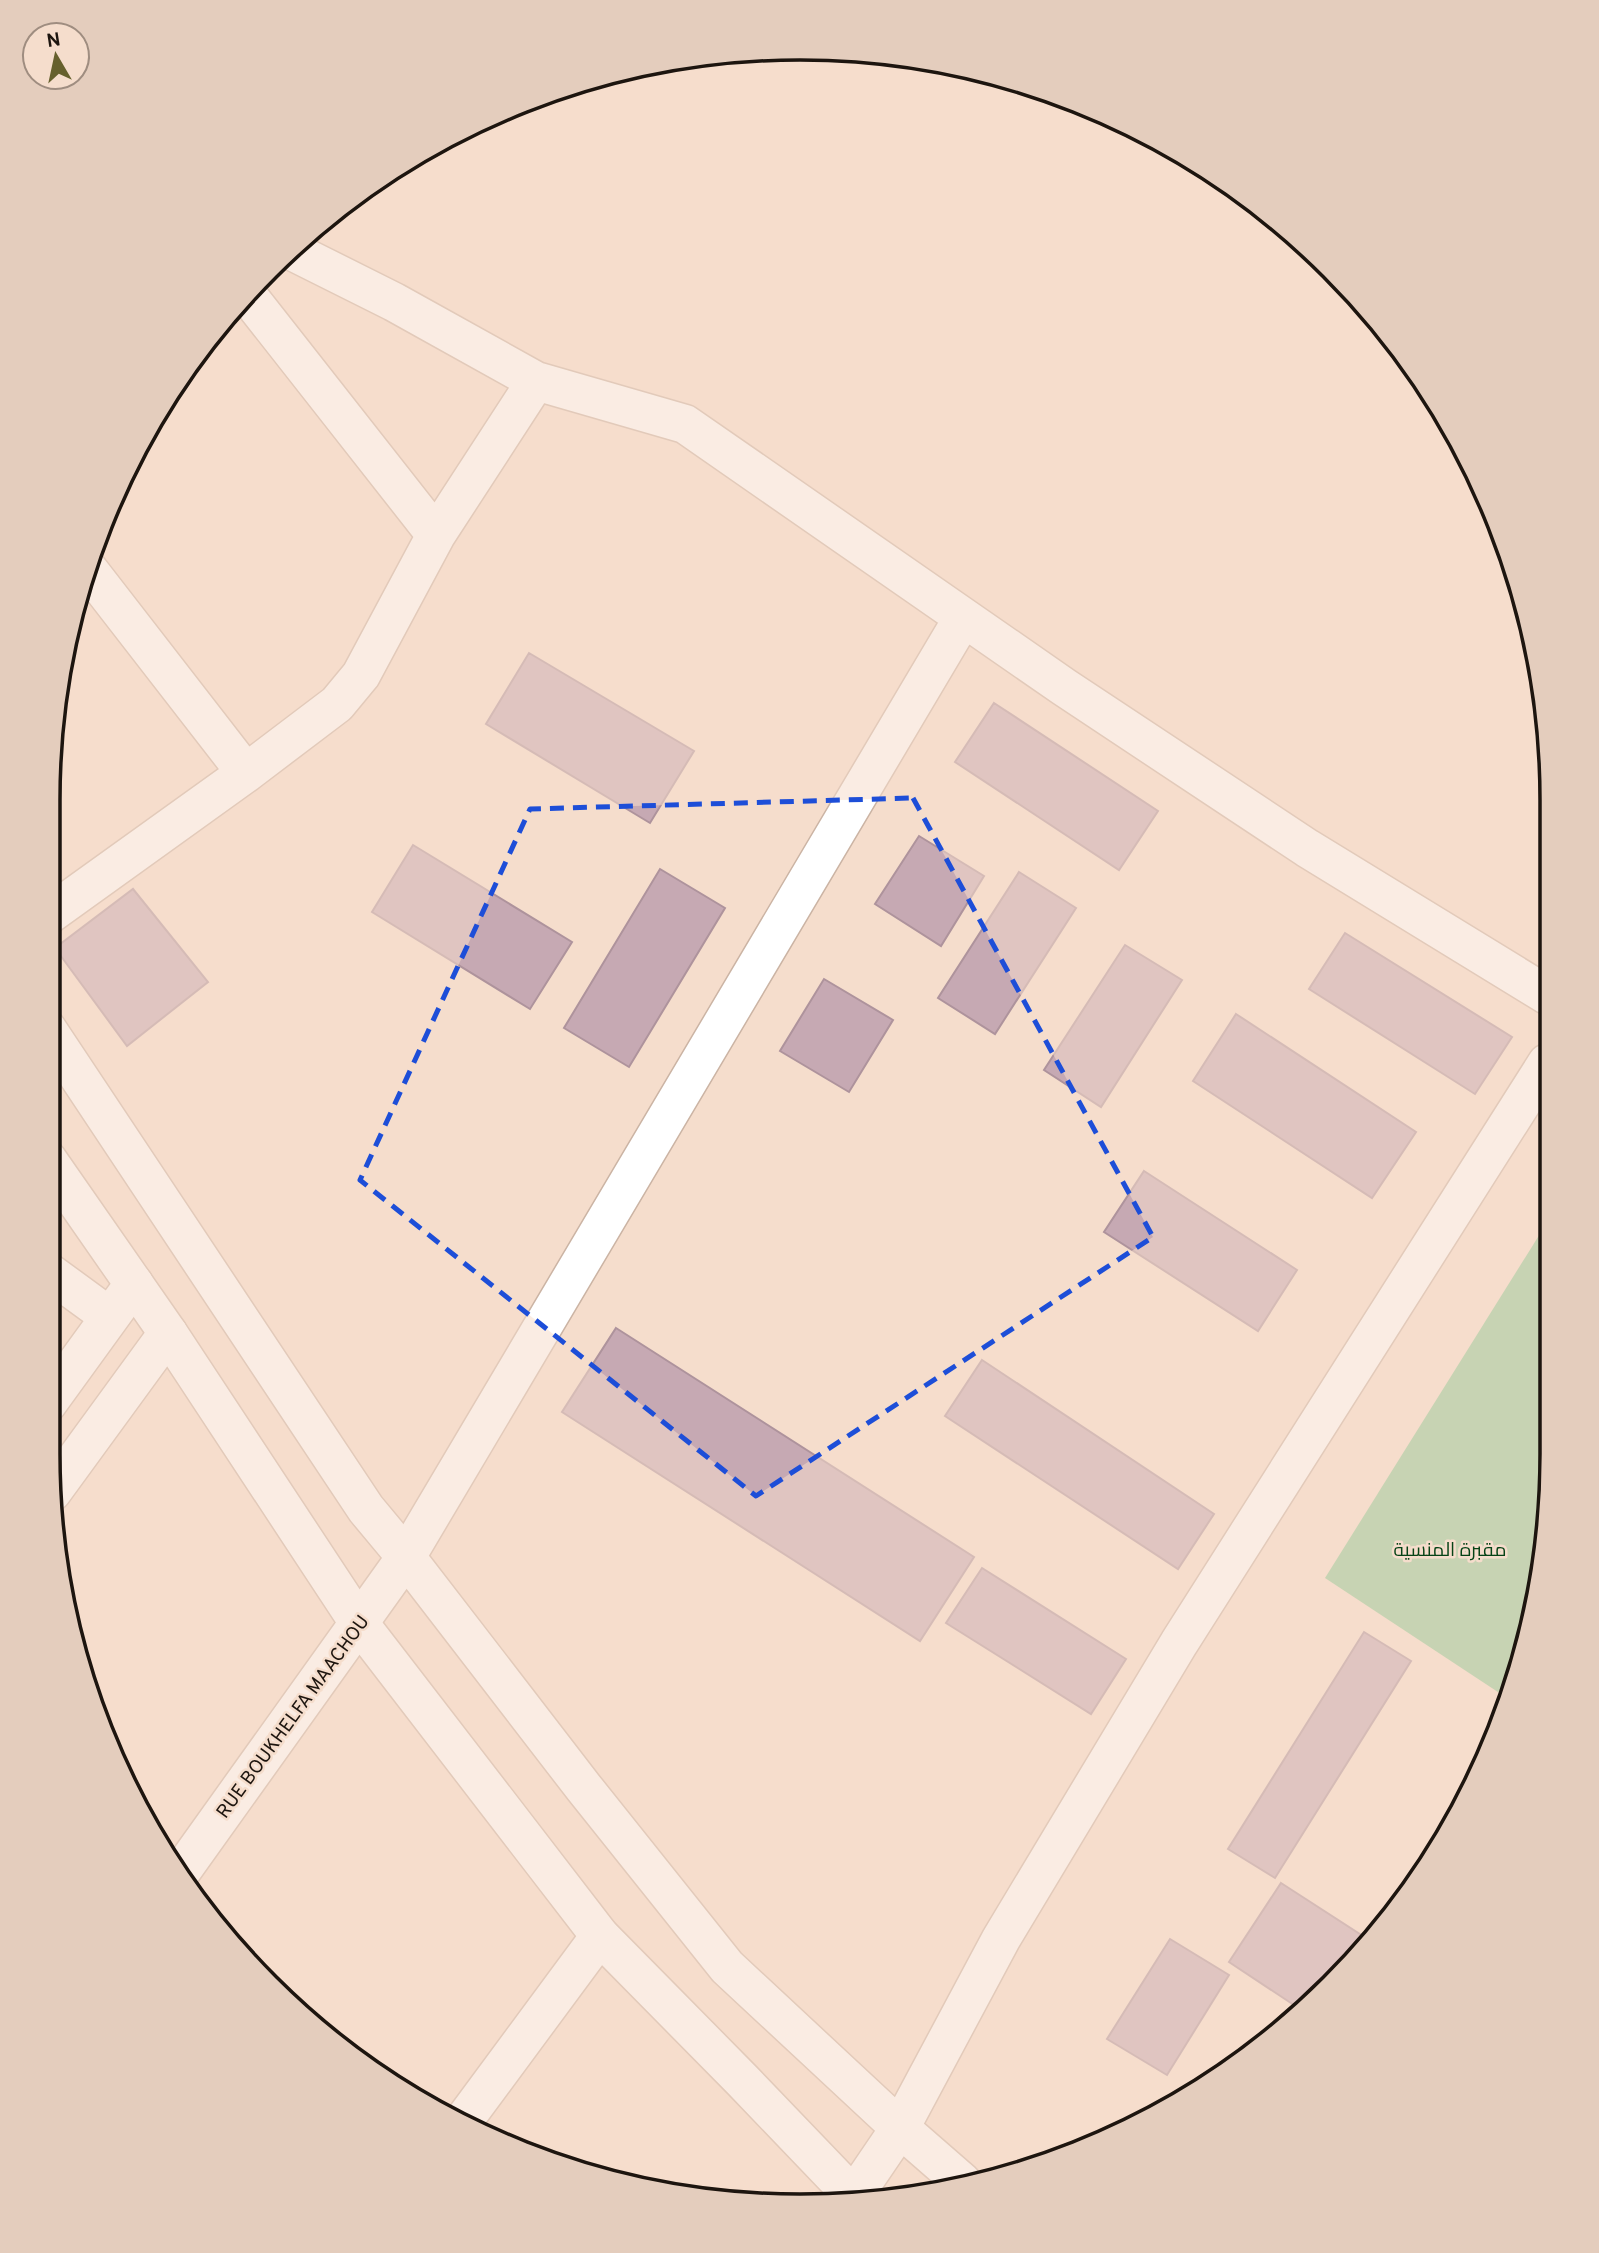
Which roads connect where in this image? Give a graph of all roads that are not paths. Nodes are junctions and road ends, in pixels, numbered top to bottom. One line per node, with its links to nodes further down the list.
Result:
1 (299, 255): 3 (street)
2 (253, 302): 4 (street)
3 (536, 381): 4 (street); 6 (street)
4 (436, 535): 7 (street)
5 (95, 577): 7 (street)
6 (963, 618): 9 (street); 20 (street, RUE BOUKHELFA MAACHOU)
7 (246, 773): 8 (street)
8 (60, 907)
9 (1540, 991)
10 (60, 1049): 20 (street)
11 (1540, 1089): 12 (street)
12 (1534, 1109): 25 (street)
13 (60, 1177): 15 (street)
14 (60, 1280): 16 (street)
15 (134, 1284): 16 (street); 17 (street)
16 (110, 1317): 18 (street)
17 (168, 1333): 19 (street); 21 (street)
18 (60, 1386)
19 (61, 1480)
20 (406, 1556): 21 (street, RUE BOUKHELFA MAACHOU); 25 (street)
21 (359, 1623): 22 (street, RUE BOUKHELFA MAACHOU); 23 (street)
22 (185, 1866)
23 (600, 1936): 24 (street); 28 (street)
24 (468, 2115)
25 (900, 2128): 26 (street); 27 (street)
26 (955, 2176)
27 (859, 2191)
28 (846, 2192)

